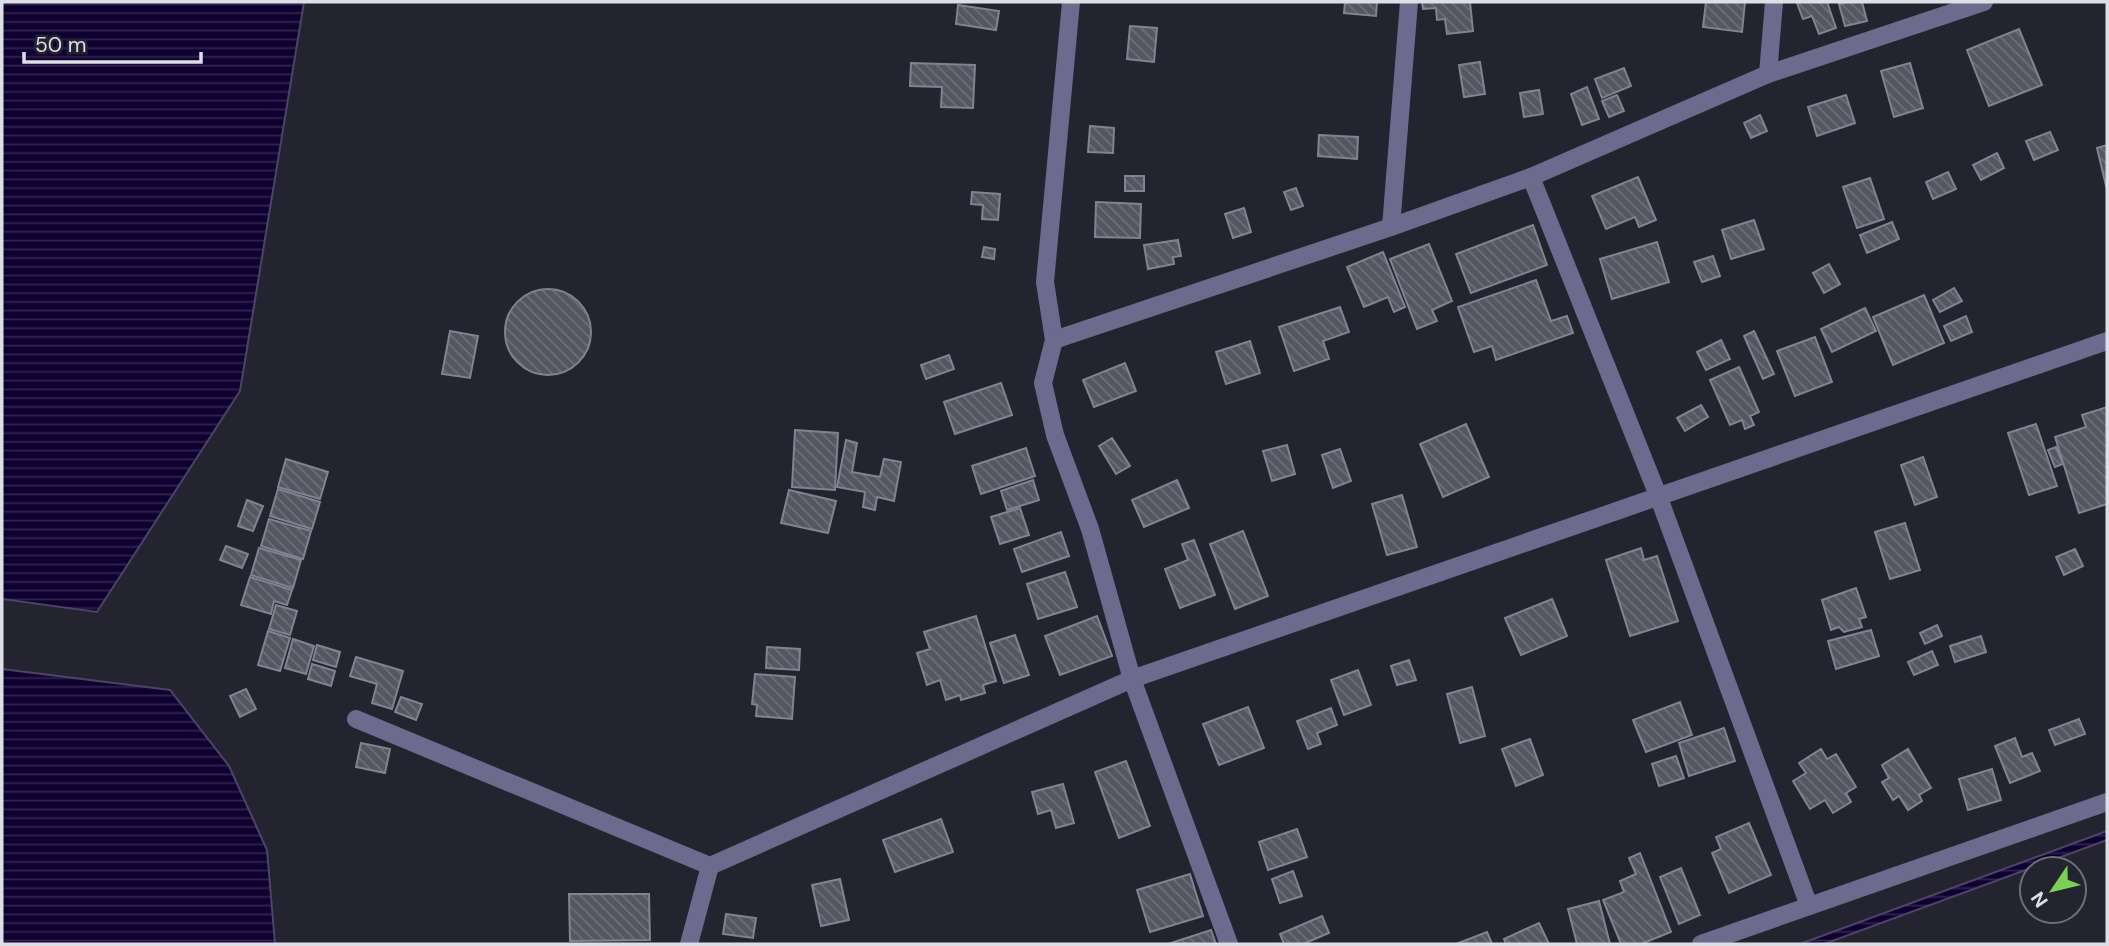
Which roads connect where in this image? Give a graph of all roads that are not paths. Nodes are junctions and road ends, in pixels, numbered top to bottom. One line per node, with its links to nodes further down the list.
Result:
1 (1071, 2): 8 (street)
2 (1409, 2): 7 (street)
3 (1774, 2): 5 (street)
4 (1984, 2): 5 (street)
5 (1768, 75): 6 (street)
6 (1531, 177): 7 (street); 10 (street)
7 (1391, 227): 8 (street)
8 (1054, 340): 11 (street)
9 (2107, 341): 10 (street)
10 (1659, 498): 11 (street); 15 (street)
11 (1132, 679): 14 (street); 17 (street)
12 (356, 719): 14 (street)
13 (2107, 802): 15 (street)
14 (710, 866): 16 (street)
15 (1809, 906): 18 (street)
16 (688, 944)
17 (1230, 944)
18 (1702, 944)

